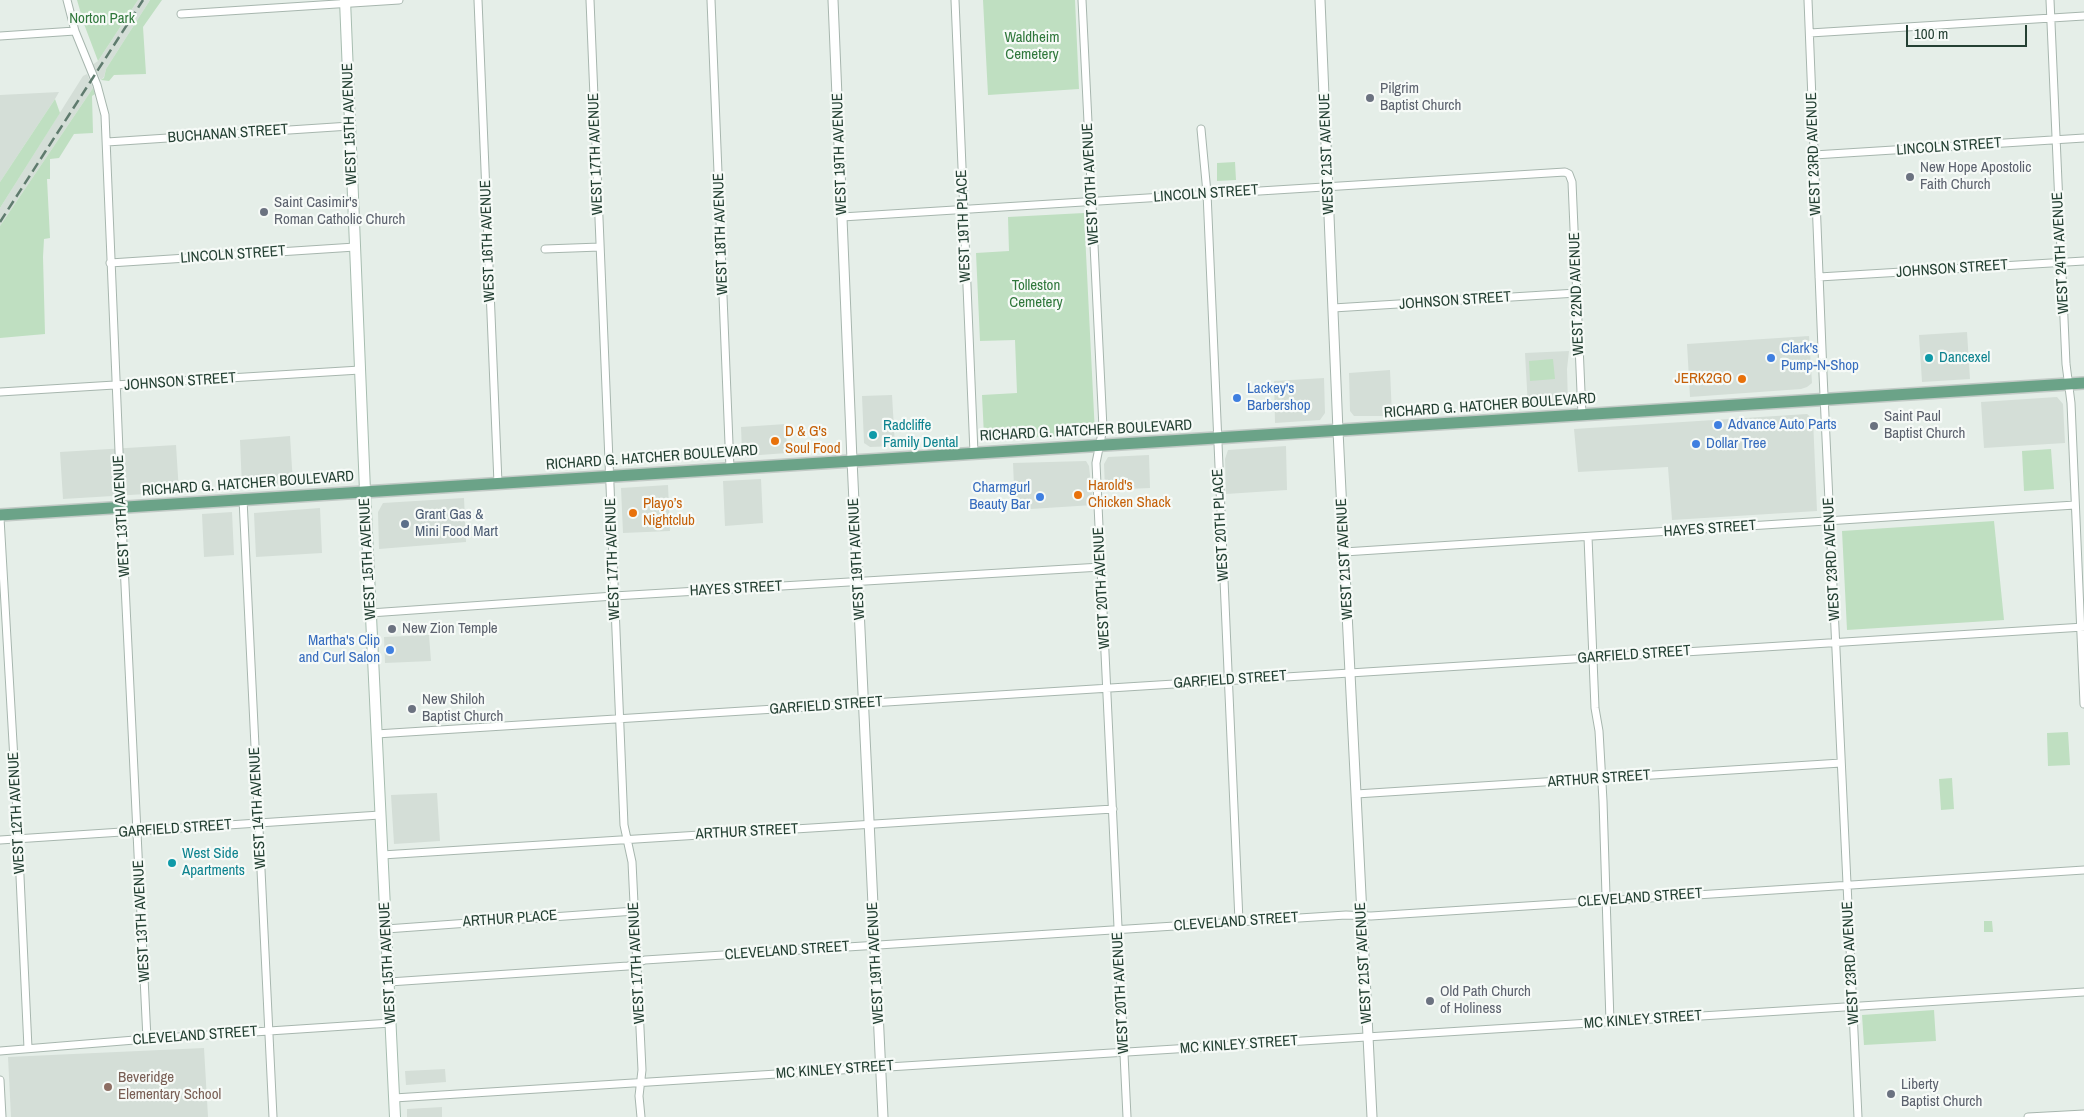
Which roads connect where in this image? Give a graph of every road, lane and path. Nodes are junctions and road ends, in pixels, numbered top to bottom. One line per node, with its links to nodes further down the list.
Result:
1 (67, 0): 16 (street, WEST 13TH AVENUE)
2 (399, 0): 12 (street)
3 (478, 0): 54 (street, WEST 16TH AVENUE)
4 (590, 0): 32 (street, WEST 17TH AVENUE)
5 (711, 0): 52 (street, WEST 18TH AVENUE)
6 (833, 0): 30 (street, WEST 19TH AVENUE)
7 (955, 0): 29 (street, WEST 19TH PLACE)
8 (1082, 0): 28 (street, WEST 20TH AVENUE)
9 (1320, 0): 26 (street, WEST 21ST AVENUE)
10 (1808, 0): 17 (street, WEST 23RD AVENUE)
11 (2050, 0): 15 (street, WEST 24TH AVENUE)
12 (345, 2): 13 (street); 19 (main road, WEST 15TH AVENUE)
13 (181, 14)
14 (2084, 16): 15 (street)
15 (2051, 18): 17 (street); 22 (street, WEST 24TH AVENUE)
16 (75, 31): 18 (street); 23 (street, WEST 13TH AVENUE)
17 (1810, 33): 24 (street, WEST 23RD AVENUE)
18 (0, 36)
19 (350, 126): 23 (street, BUCHANAN STREET); 31 (main road, WEST 15TH AVENUE)
20 (1201, 129): 27 (street, WEST 20TH PLACE)
21 (2084, 138): 22 (street, LINCOLN STREET)
22 (2056, 140): 24 (street, LINCOLN STREET); 35 (street, WEST 24TH AVENUE)
23 (107, 142): 36 (street, WEST 13TH AVENUE)
24 (1814, 155): 37 (street, WEST 23RD AVENUE)
25 (1569, 174): 26 (street, LINCOLN STREET); 38 (street, WEST 22ND AVENUE)
26 (1328, 186): 27 (street, LINCOLN STREET); 39 (street, WEST 21ST AVENUE)
27 (1207, 194): 28 (street, LINCOLN STREET); 48 (street, WEST 20TH PLACE)
28 (1091, 201): 29 (street, LINCOLN STREET); 49 (street, WEST 20TH AVENUE)
29 (963, 210): 30 (street, LINCOLN STREET); 50 (street, WEST 19TH PLACE)
30 (842, 216): 51 (street, WEST 19TH AVENUE)
31 (355, 247): 36 (street, LINCOLN STREET); 40 (main road, WEST 15TH AVENUE)
32 (600, 247): 33 (street); 53 (street, WEST 17TH AVENUE)
33 (545, 249)
34 (2084, 261): 35 (street, JOHNSON STREET)
35 (2061, 262): 37 (street, JOHNSON STREET); 42 (street, WEST 24TH AVENUE)
36 (110, 263): 43 (street, WEST 13TH AVENUE)
37 (1820, 277): 45 (street, WEST 23RD AVENUE)
38 (1577, 293): 39 (street, JOHNSON STREET); 46 (street, WEST 22ND AVENUE)
39 (1333, 308): 47 (street, WEST 21ST AVENUE)
40 (360, 370): 43 (street, JOHNSON STREET); 55 (main road, WEST 15TH AVENUE)
41 (2084, 383): 42 (main road, RICHARD G. HATCHER BOULEVARD)
42 (2069, 384): 45 (main road, RICHARD G. HATCHER BOULEVARD); 57 (street, WEST 24TH AVENUE)
43 (116, 386): 44 (street, JOHNSON STREET); 58 (street, WEST 13TH AVENUE)
44 (0, 392)
45 (1825, 400): 46 (main road, RICHARD G. HATCHER BOULEVARD); 60 (street, WEST 23RD AVENUE)
46 (1582, 415): 47 (main road, RICHARD G. HATCHER BOULEVARD)
47 (1338, 431): 48 (main road, RICHARD G. HATCHER BOULEVARD); 62 (street, WEST 21ST AVENUE)
48 (1216, 438): 49 (main road, RICHARD G. HATCHER BOULEVARD); 71 (street, WEST 20TH PLACE)
49 (1100, 445): 50 (main road, RICHARD G. HATCHER BOULEVARD); 63 (street, WEST 20TH AVENUE)
50 (974, 453): 51 (main road, RICHARD G. HATCHER BOULEVARD)
51 (852, 460): 52 (main road, RICHARD G. HATCHER BOULEVARD); 64 (street, WEST 19TH AVENUE)
52 (730, 468): 53 (main road, RICHARD G. HATCHER BOULEVARD)
53 (609, 476): 54 (main road, RICHARD G. HATCHER BOULEVARD); 65 (street, WEST 17TH AVENUE)
54 (498, 482): 55 (main road, RICHARD G. HATCHER BOULEVARD)
55 (365, 491): 56 (main road, RICHARD G. HATCHER BOULEVARD); 66 (main road, WEST 15TH AVENUE)
56 (243, 499): 58 (main road, RICHARD G. HATCHER BOULEVARD); 82 (street, WEST 14TH AVENUE)
57 (2075, 505): 60 (street, HAYES STREET); 67 (street, WEST 24TH AVENUE)
58 (121, 507): 59 (main road, RICHARD G. HATCHER BOULEVARD); 84 (street, WEST 13TH AVENUE)
59 (0, 517): 85 (street, WEST 12TH AVENUE)
60 (1830, 521): 61 (street, HAYES STREET); 68 (street, WEST 23RD AVENUE)
61 (1588, 537): 62 (street, HAYES STREET); 69 (street)
62 (1344, 552): 70 (street, WEST 21ST AVENUE)
63 (1101, 567): 64 (street, HAYES STREET); 72 (street, WEST 20TH AVENUE)
64 (858, 582): 65 (street, HAYES STREET); 73 (street, WEST 19TH AVENUE)
65 (614, 596): 66 (street, HAYES STREET); 75 (street, WEST 17TH AVENUE)
66 (370, 613): 76 (main road, WEST 15TH AVENUE)
67 (2082, 627): 68 (street, GARFIELD STREET); 74 (street, WEST 24TH AVENUE)
68 (1836, 642): 69 (street, GARFIELD STREET); 77 (street, WEST 23RD AVENUE)
69 (1593, 658): 70 (street, GARFIELD STREET); 78 (street)
70 (1350, 674): 71 (street, GARFIELD STREET); 79 (street, WEST 21ST AVENUE)
71 (1229, 680): 72 (street, GARFIELD STREET); 94 (street, WEST 20TH PLACE)
72 (1107, 688): 73 (street, GARFIELD STREET); 80 (street, WEST 20TH AVENUE)
73 (864, 704): 75 (street, GARFIELD STREET); 83 (street, WEST 19TH AVENUE)
74 (2084, 704)
75 (620, 719): 76 (street, GARFIELD STREET); 86 (street, WEST 17TH AVENUE)
76 (376, 734): 81 (main road, WEST 15TH AVENUE)
77 (1842, 764): 78 (street, ARTHUR STREET); 90 (street, WEST 23RD AVENUE)
78 (1600, 778): 79 (street, ARTHUR STREET); 91 (street)
79 (1356, 794): 93 (street, WEST 21ST AVENUE)
80 (1112, 809): 83 (street, ARTHUR STREET); 96 (street, WEST 20TH AVENUE)
81 (380, 815): 82 (street, GARFIELD STREET); 88 (main road, WEST 15TH AVENUE)
82 (259, 823): 84 (street, GARFIELD STREET); 104 (street, WEST 14TH AVENUE)
83 (870, 824): 86 (street, ARTHUR STREET); 97 (street, WEST 19TH AVENUE)
84 (138, 831): 85 (street, GARFIELD STREET); 106 (street, WEST 13TH AVENUE)
85 (18, 839): 87 (street, GARFIELD STREET); 107 (street, WEST 12TH AVENUE)
86 (627, 839): 88 (street, ARTHUR STREET); 92 (street, WEST 17TH AVENUE)
87 (0, 840)
88 (382, 855): 95 (main road, WEST 15TH AVENUE)
89 (2084, 870): 90 (street, CLEVELAND STREET)
90 (1847, 885): 91 (street, CLEVELAND STREET); 101 (street, WEST 23RD AVENUE)
91 (1605, 900): 93 (street, CLEVELAND STREET); 102 (street)
92 (635, 911): 95 (street, ARTHUR PLACE); 98 (street, WEST 17TH AVENUE)
93 (1362, 916): 94 (street, CLEVELAND STREET); 105 (street, WEST 21ST AVENUE)
94 (1239, 921): 96 (street, CLEVELAND STREET)
95 (386, 929): 99 (main road, WEST 15TH AVENUE)
96 (1118, 930): 97 (street, CLEVELAND STREET); 109 (street, WEST 20TH AVENUE)
97 (875, 946): 98 (street, CLEVELAND STREET); 110 (street, WEST 19TH AVENUE)
98 (638, 963): 99 (street, CLEVELAND STREET); 112 (street, WEST 17TH AVENUE)
99 (389, 982): 103 (main road, WEST 15TH AVENUE)
100 (2084, 992): 101 (street, MC KINLEY STREET)
101 (1853, 1006): 102 (street, MC KINLEY STREET); 122 (street, WEST 23RD AVENUE)
102 (1610, 1022): 105 (street, MC KINLEY STREET)
103 (391, 1023): 104 (street, CLEVELAND STREET); 113 (main road, WEST 15TH AVENUE)
104 (269, 1031): 106 (street, CLEVELAND STREET); 116 (street, WEST 14TH AVENUE)
105 (1367, 1037): 109 (street, MC KINLEY STREET); 121 (street, WEST 21ST AVENUE)
106 (147, 1039): 107 (street, CLEVELAND STREET)
107 (28, 1048): 108 (street, CLEVELAND STREET)
108 (0, 1051)
109 (1124, 1052): 110 (street, MC KINLEY STREET); 120 (street, WEST 20TH AVENUE)
110 (881, 1067): 112 (street, MC KINLEY STREET); 119 (street, WEST 19TH AVENUE)
111 (0, 1080): 115 (street)
112 (641, 1082): 113 (street, MC KINLEY STREET); 118 (street, WEST 17TH AVENUE)
113 (394, 1098): 117 (main road, WEST 15TH AVENUE)
114 (2084, 1114): 123 (street)
115 (2, 1117)
116 (273, 1117)
117 (395, 1117)
118 (641, 1117)
119 (884, 1117)
120 (1127, 1117)
121 (1372, 1117)
122 (1858, 1117)
123 (2028, 1117)

